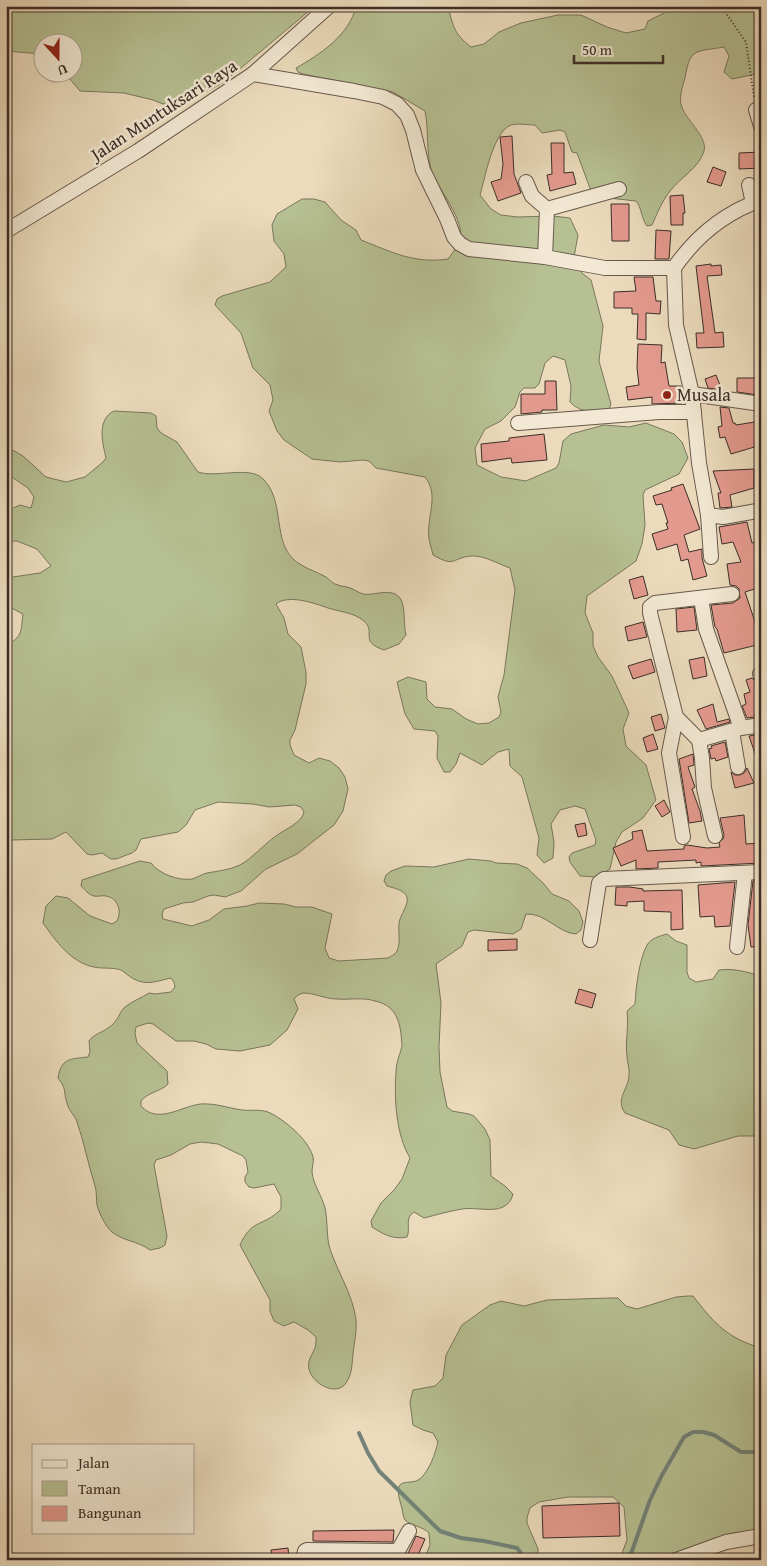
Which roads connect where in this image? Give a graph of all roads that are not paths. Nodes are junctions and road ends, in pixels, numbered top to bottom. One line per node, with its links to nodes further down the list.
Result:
1 (329, 6): 2 (street)
2 (253, 74): 10 (street, Jalan Muntuksari Raya); 11 (street, Jalan Muntuksari Raya)
3 (756, 110): 4 (street)
4 (761, 126)
5 (526, 182): 9 (street)
6 (749, 185): 8 (street)
7 (619, 189): 9 (street)
8 (757, 201): 12 (street)
9 (547, 209): 11 (street)
10 (6, 231)
11 (545, 257): 12 (street, Jalan Muntuksari Raya)
12 (674, 268): 13 (street)
13 (692, 394): 14 (street); 15 (street)
14 (761, 404)
15 (694, 412): 16 (street); 18 (street)
16 (518, 423)
17 (761, 512): 18 (street)
18 (708, 515): 19 (street)
19 (711, 557)
20 (732, 594): 21 (street)
21 (701, 598): 22 (street); 24 (street)
22 (676, 717): 25 (street); 28 (street)
23 (761, 725): 24 (street)
24 (737, 730): 25 (street); 26 (street)
25 (699, 740): 27 (street)
26 (738, 767)
27 (715, 836)
28 (683, 837)
29 (761, 872): 30 (street)
30 (744, 873): 31 (street); 32 (street)
31 (590, 940)
32 (738, 946)
33 (408, 1531): 35 (street)
34 (761, 1536): 37 (street)
35 (397, 1555): 36 (street)
36 (303, 1560)
37 (676, 1560)

